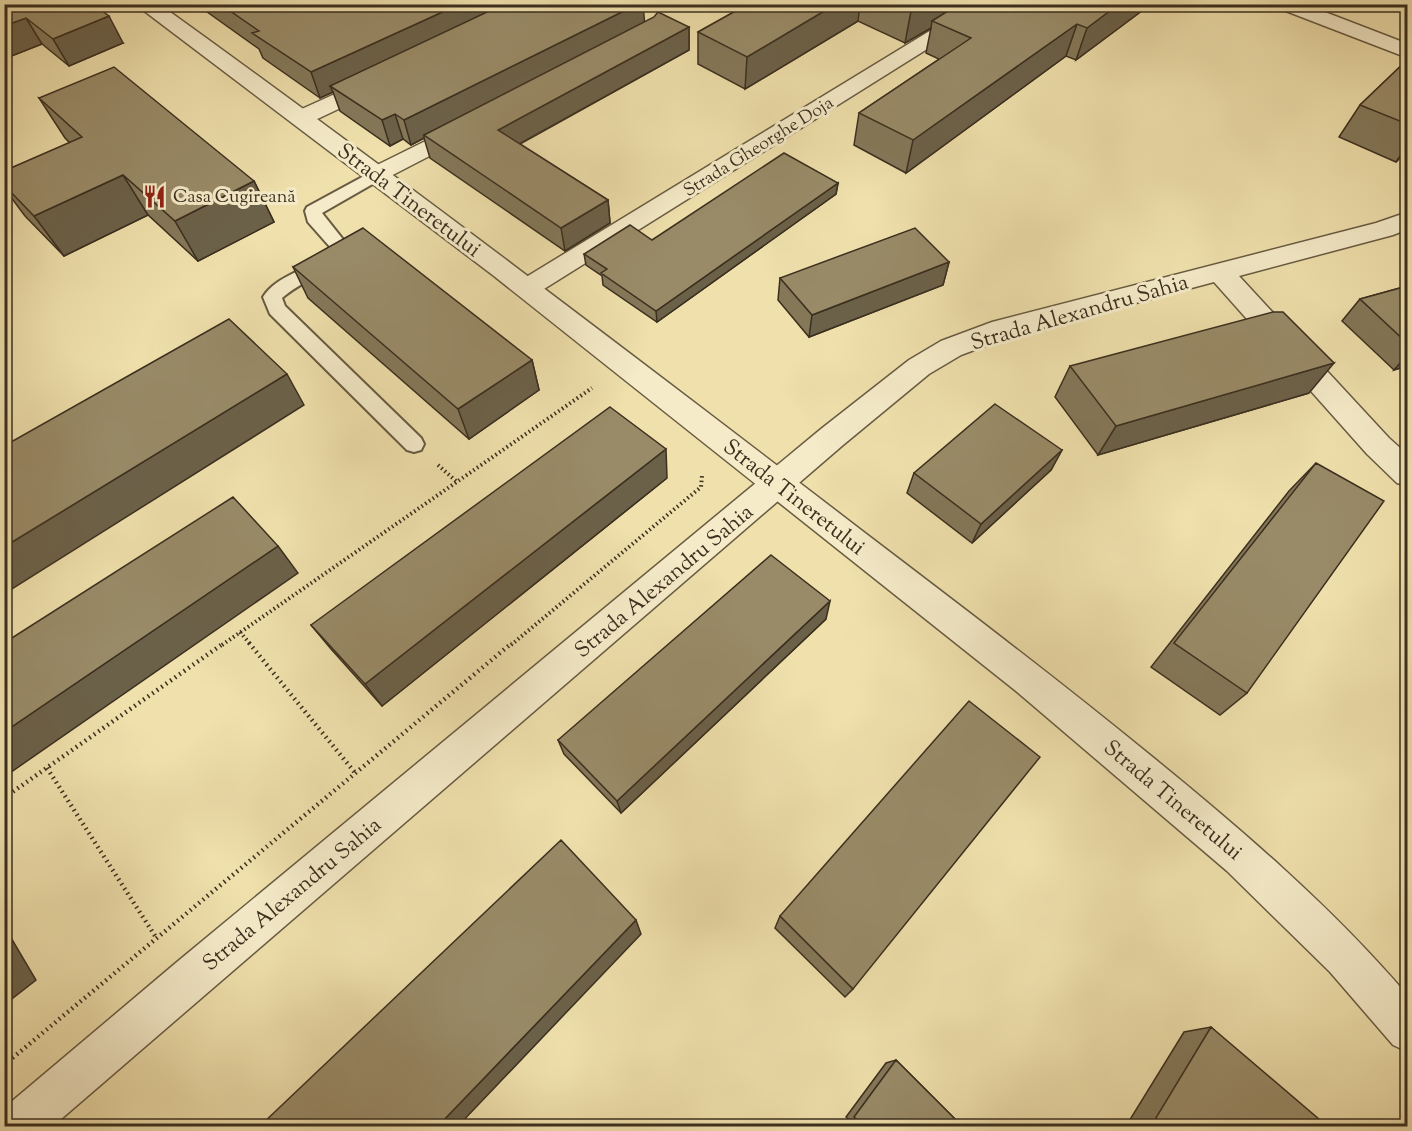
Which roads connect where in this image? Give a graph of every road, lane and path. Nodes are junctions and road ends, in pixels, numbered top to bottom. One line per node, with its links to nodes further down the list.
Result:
1 (989, 4): 11 (street, Strada Gheorghe Doja)
2 (1285, 4): 4 (street)
3 (148, 5): 6 (street, Strada Tineretului)
4 (1407, 52)
5 (396, 73): 6 (street)
6 (303, 117): 8 (street, Strada Tineretului)
7 (481, 120): 8 (street)
8 (377, 174): 11 (street, Strada Tineretului); 13 (lane)
9 (1407, 220): 10 (street, Strada Alexandru Sahia)
10 (1220, 272): 15 (street); 16 (street, Strada Alexandru Sahia)
11 (527, 288): 16 (street, Strada Tineretului)
12 (595, 386): 17 (path)
13 (414, 444)
14 (703, 467): 19 (path)
15 (1407, 474)
16 (777, 483): 22 (street, Strada Tineretului); 24 (street, Strada Alexandru Sahia)
17 (240, 632): 18 (path); 19 (path)
18 (47, 768): 20 (path); 21 (path)
19 (357, 774): 21 (path)
20 (4, 798)
21 (157, 939): 23 (path)
22 (1407, 1030)
23 (4, 1065)
24 (19, 1126)

